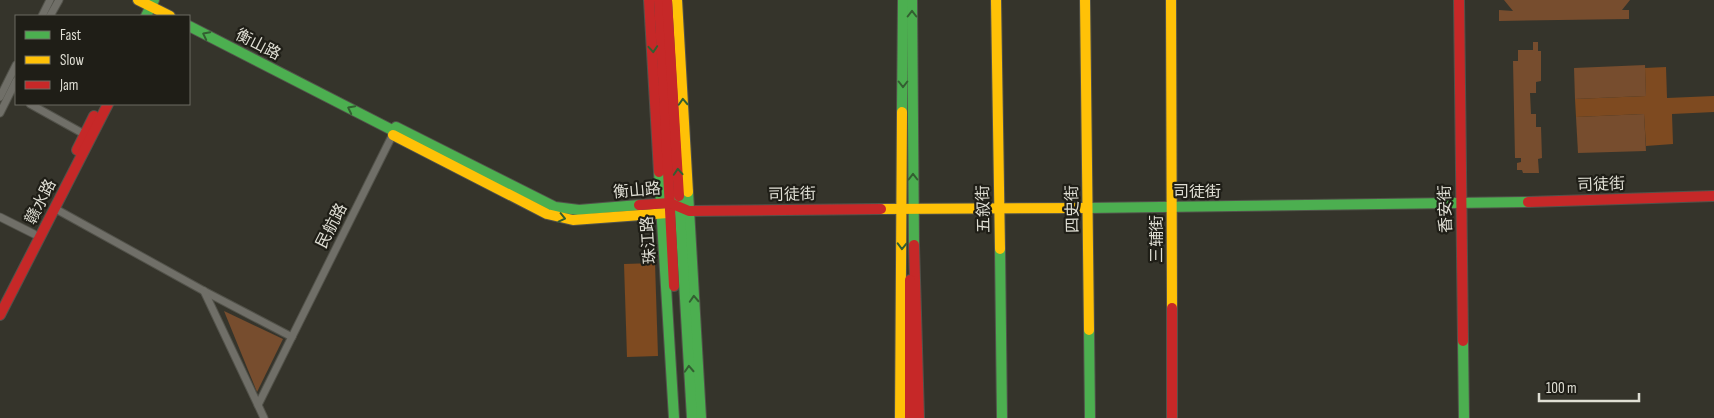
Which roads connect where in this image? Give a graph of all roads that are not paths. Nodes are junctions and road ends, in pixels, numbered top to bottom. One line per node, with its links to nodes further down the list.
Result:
1 (50, 0): 15 (street)
2 (59, 0): 16 (street)
3 (138, 0): 14 (main road)
4 (649, 0): 33 (main road, 珠江路, one-way to 33)
5 (659, 0): 33 (main road, 珠江路)
6 (667, 0): 33 (main road, 珠江路, one-way to 6)
7 (677, 0): 33 (main road, 珠江路, one-way to 7)
8 (903, 0): 35 (main road, one-way to 35)
9 (912, 0): 36 (main road, one-way to 9)
10 (996, 0): 34 (main road, 五叙街)
11 (1085, 0): 30 (main road, 四史街)
12 (1171, 0): 31 (main road, 三辅街)
13 (1459, 0): 29 (main road, 香安街)
14 (155, 6): 17 (main road)
15 (42, 15)
16 (51, 15)
17 (168, 15)
18 (190, 27): 26 (main road, 衡山路, one-way to 18)
19 (15, 68): 21 (street)
20 (15, 82): 21 (street)
21 (6, 92): 25 (street)
22 (32, 105): 27 (street)
23 (99, 105): 27 (main road, 赣水路)
24 (107, 105): 32 (main road, 赣水路)
25 (0, 113)
26 (394, 131): 33 (main road, 衡山路); 43 (street, 民航路)
27 (84, 134): 39 (main road, 赣水路)
28 (1714, 196): 29 (main road, 司徒街)
29 (1462, 204): 31 (main road, 司徒街); 56 (main road, 香安街)
30 (1088, 207): 31 (main road, 司徒街); 34 (main road, 司徒街); 54 (main road, 四史街)
31 (1172, 207): 55 (main road, 三辅街)
32 (54, 208): 40 (street); 42 (main road, 赣水路)
33 (672, 208): 35 (main road, 司徒街); 46 (main road, 珠江路); 47 (main road, 珠江路); 48 (main road, 珠江路, one-way to 33); 49 (main road, 珠江路, one-way to 33)
34 (999, 208): 36 (main road, 司徒街); 53 (main road, 五叙街)
35 (902, 209): 36 (main road, 司徒街); 50 (main road, one-way to 50)
36 (913, 210): 38 (main road)
37 (0, 217): 39 (street)
38 (914, 224): 51 (main road); 52 (main road)
39 (34, 234): 41 (main road, 赣水路)
40 (204, 291): 43 (street); 44 (street)
41 (0, 301)
42 (0, 315)
43 (292, 337): 44 (street, 民航路)
44 (258, 404): 45 (street)
45 (264, 418)
46 (674, 418)
47 (680, 418)
48 (692, 418)
49 (701, 418)
50 (900, 418)
51 (910, 418)
52 (919, 418)
53 (1002, 418)
54 (1090, 418)
55 (1172, 418)
56 (1464, 418)

